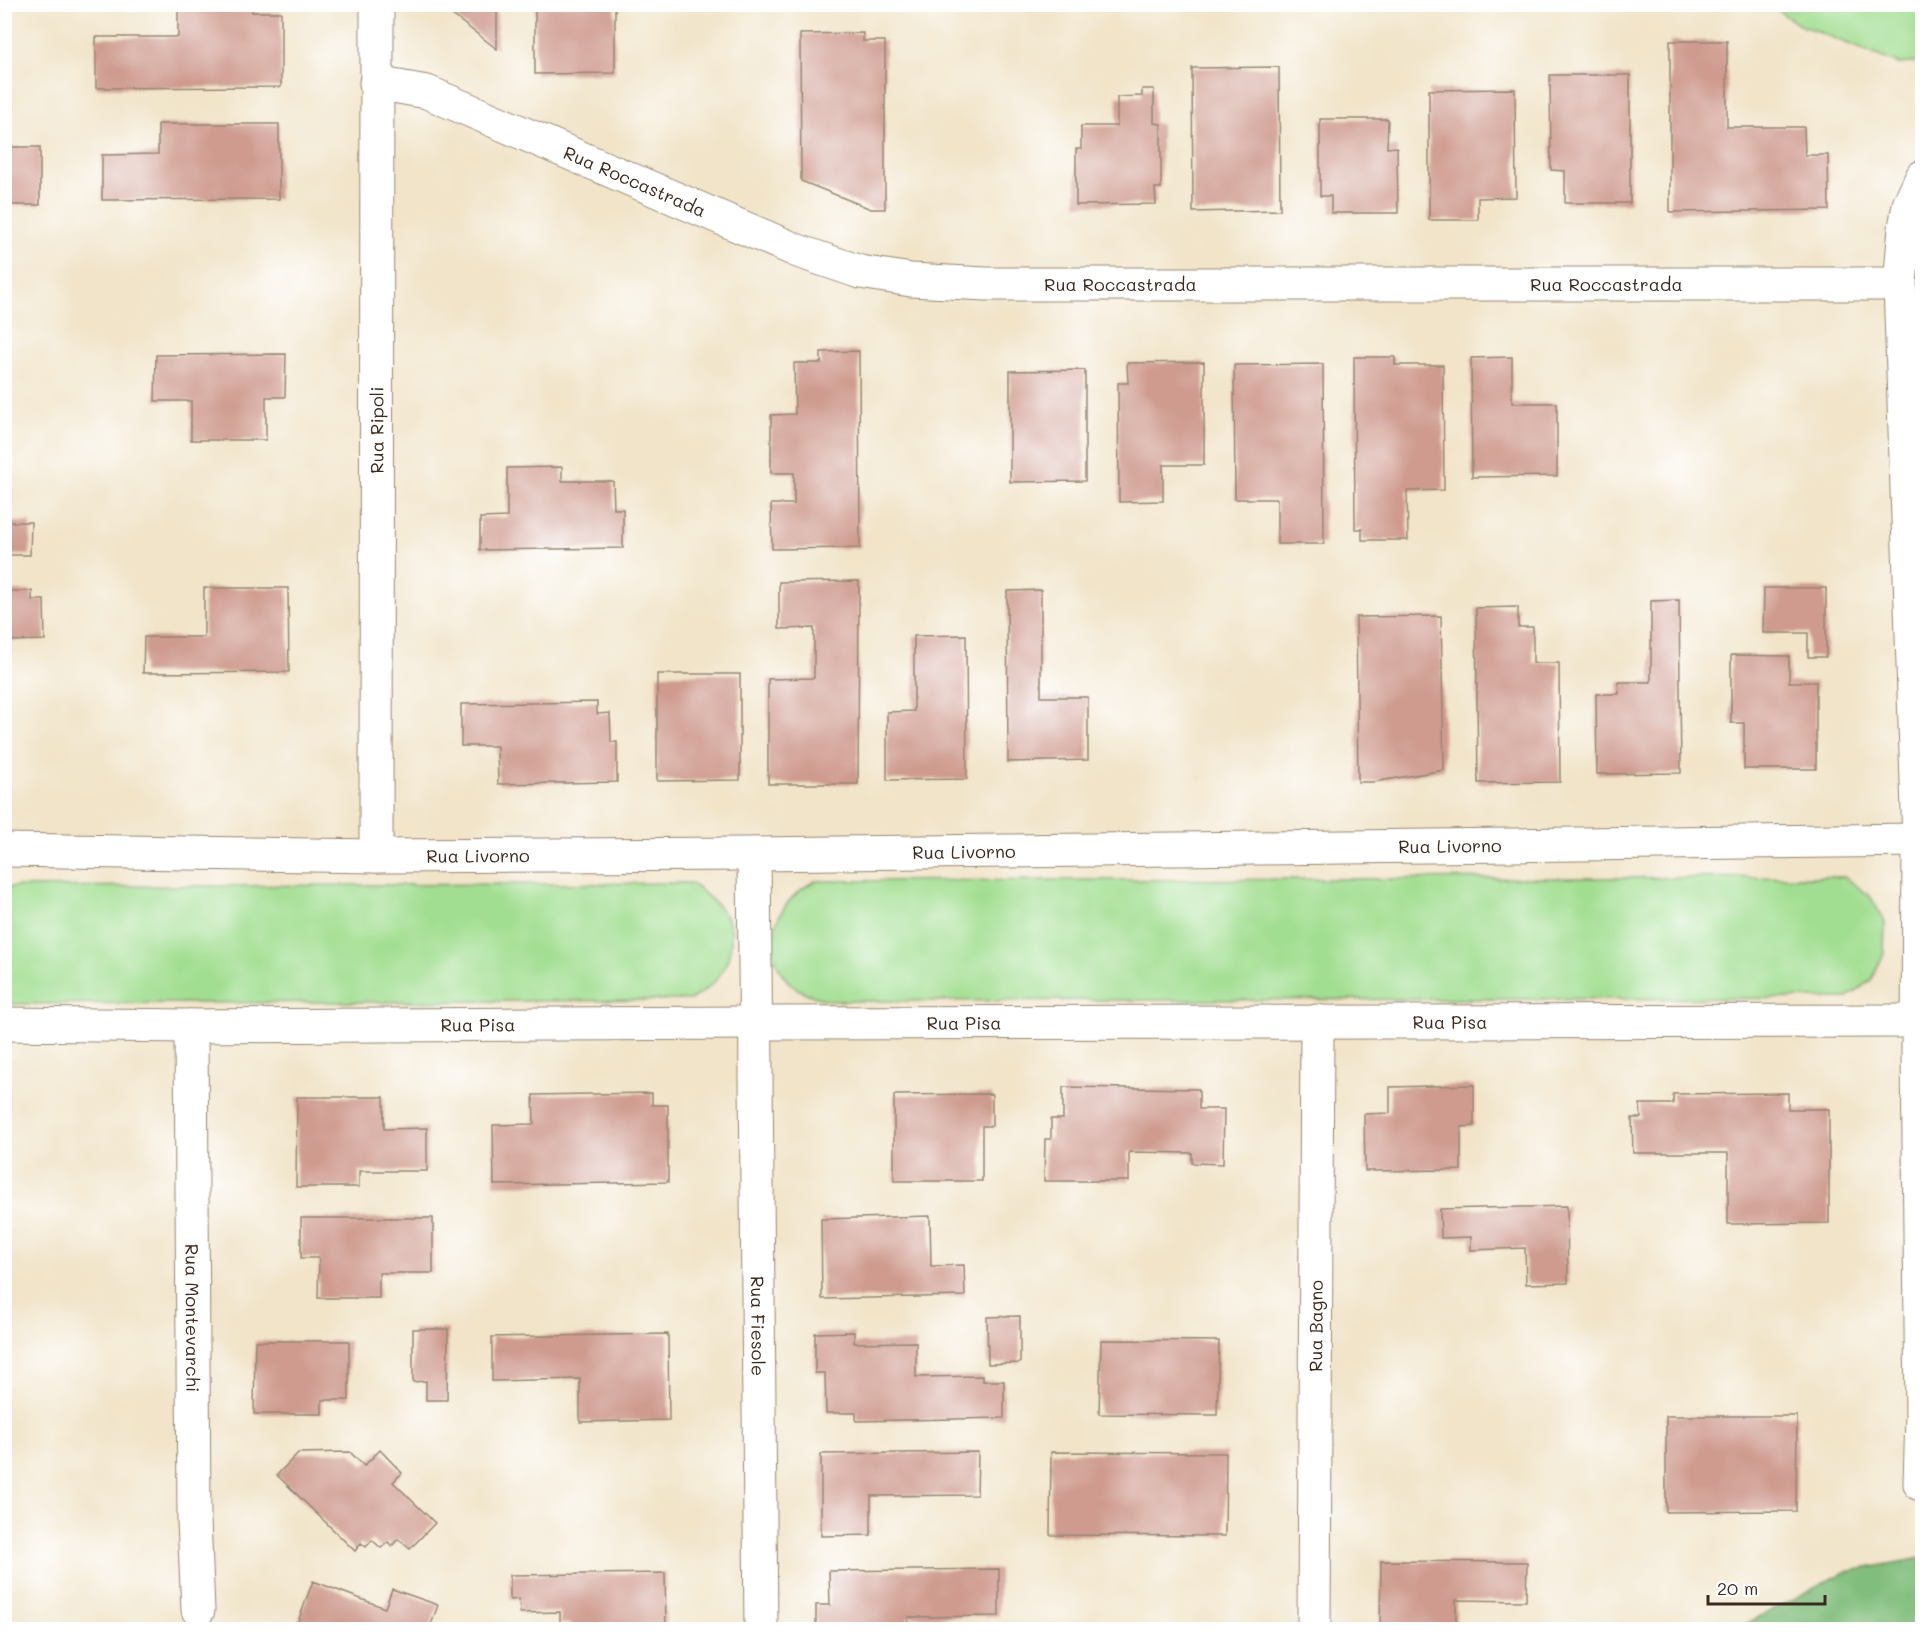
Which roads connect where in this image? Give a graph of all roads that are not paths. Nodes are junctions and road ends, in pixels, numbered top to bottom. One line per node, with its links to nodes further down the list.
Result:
1 (377, 4): 2 (street, Rua Ripoli)
2 (376, 83): 4 (street, Rua Roccastrada); 8 (street, Rua Ripoli)
3 (1923, 177): 4 (street)
4 (1900, 284): 5 (street)
5 (1921, 840): 7 (street, Rua Livorno); 10 (street)
6 (4, 850): 8 (street, Rua Livorno)
7 (754, 854): 8 (street, Rua Livorno); 11 (street, Rua Fiesole)
8 (376, 856)
9 (1317, 1021): 10 (street, Rua Pisa); 11 (street, Rua Pisa); 17 (street, Rua Bagno)
10 (1920, 1021): 14 (street)
11 (756, 1023): 13 (street, Rua Pisa); 16 (street, Rua Fiesole)
12 (4, 1024): 13 (street, Rua Pisa)
13 (191, 1026): 15 (street, Rua Montevarchi)
14 (1920, 1484)
15 (198, 1610)
16 (761, 1629)
17 (1314, 1629)

